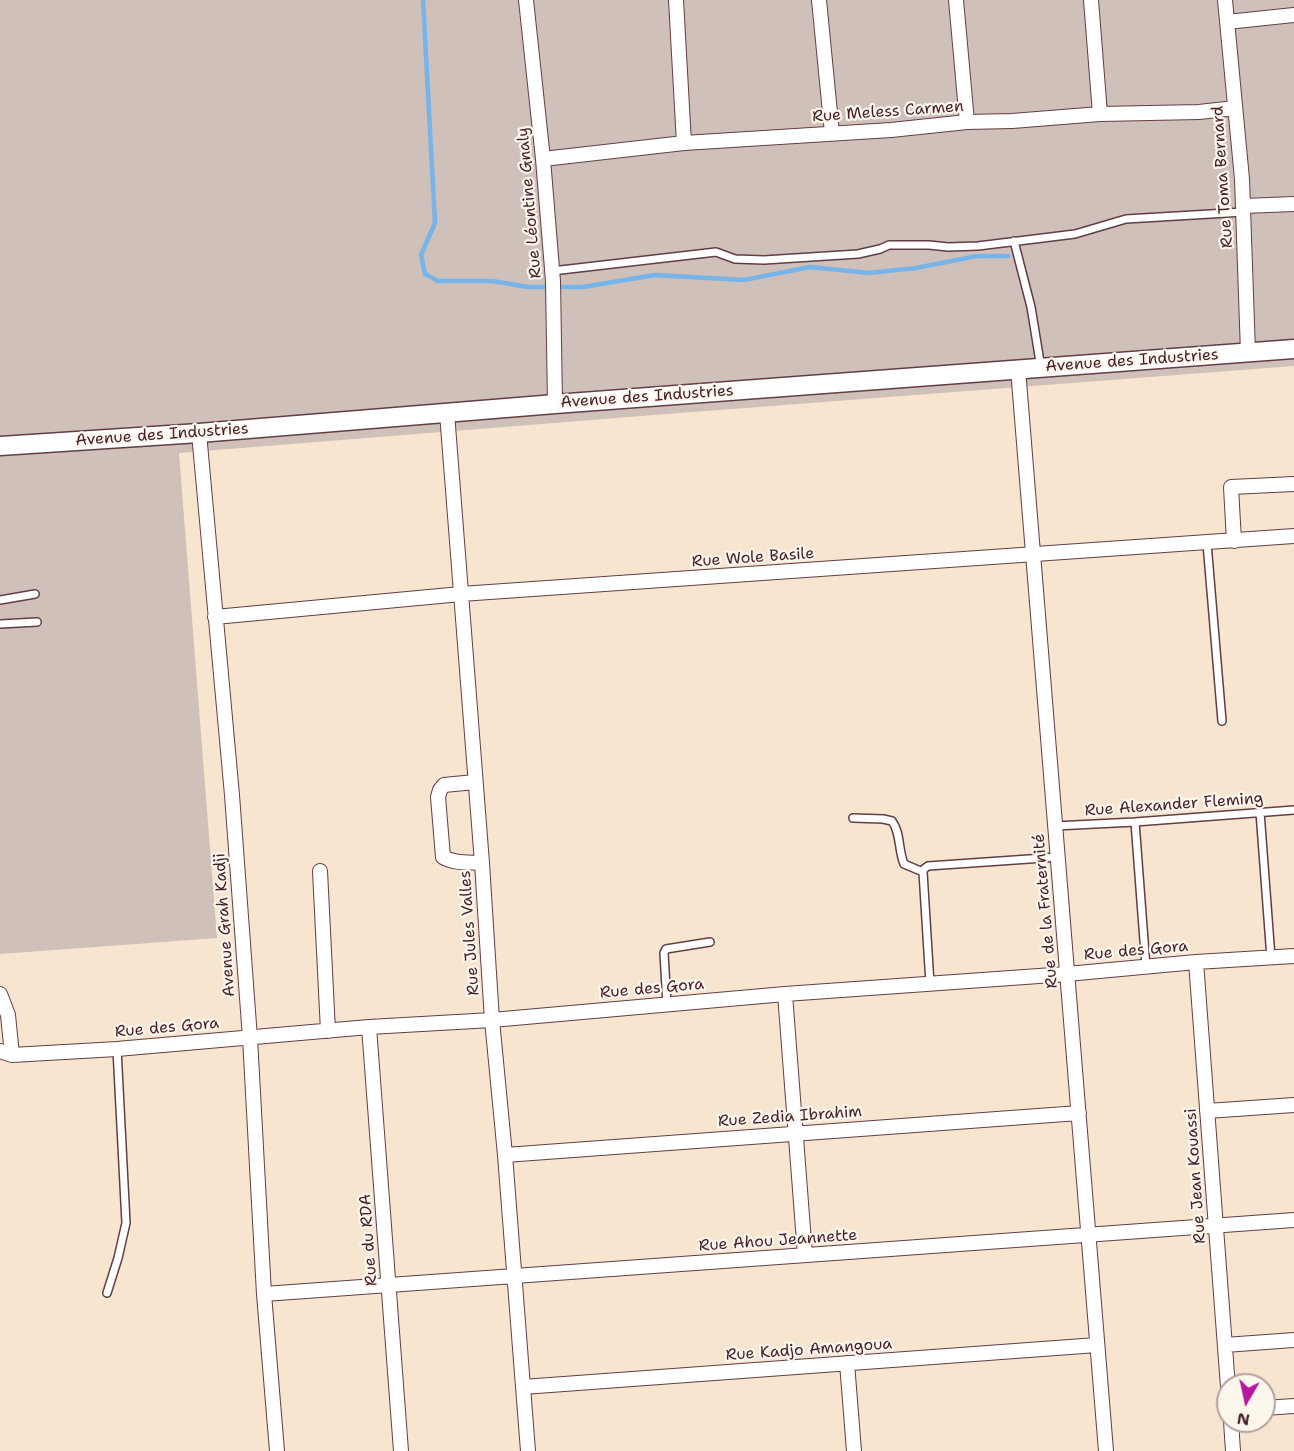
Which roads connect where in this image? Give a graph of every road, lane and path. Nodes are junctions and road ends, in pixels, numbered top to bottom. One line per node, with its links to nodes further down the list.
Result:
1 (526, 0): 14 (street, Rue Léontine Gnaly)
2 (676, 0): 13 (street)
3 (819, 0): 12 (street)
4 (956, 0): 11 (street)
5 (1091, 0): 10 (street)
6 (1226, 0): 8 (street, Rue Toma Bernard)
7 (1294, 15): 8 (street)
8 (1227, 22): 9 (street, Rue Toma Bernard)
9 (1235, 108): 10 (street, Rue Meless Carmen); 16 (street, Rue Toma Bernard)
10 (1100, 114): 11 (street, Rue Meless Carmen)
11 (967, 122): 12 (street, Rue Meless Carmen)
12 (832, 133): 13 (street, Rue Meless Carmen)
13 (684, 143): 14 (street, Rue Meless Carmen)
14 (543, 159): 18 (street, Rue Léontine Gnaly)
15 (1294, 204): 16 (street)
16 (1244, 209): 17 (lane); 20 (street, Rue Toma Bernard)
17 (1014, 241): 18 (lane); 21 (lane)
18 (553, 276): 23 (street, Rue Léontine Gnaly)
19 (1294, 349): 20 (street, Avenue des Industries)
20 (1248, 353): 21 (street, Avenue des Industries)
21 (1041, 368): 22 (street, Avenue des Industries)
22 (1018, 369): 23 (street, Avenue des Industries); 31 (street, Rue de la Fraternité)
23 (555, 404): 24 (street, Avenue des Industries)
24 (447, 413): 25 (street, Avenue des Industries); 33 (street, Rue Jules Valles)
25 (199, 433): 26 (street, Avenue des Industries); 35 (street, Avenue Grah Kadji)
26 (0, 446)
27 (1294, 484): 29 (street)
28 (1294, 536): 29 (street, Rue Wole Basile)
29 (1234, 541): 30 (street, Rue Wole Basile)
30 (1207, 543): 31 (street, Rue Wole Basile); 38 (lane)
31 (1033, 555): 33 (street, Rue Wole Basile); 44 (street, Rue de la Fraternité)
32 (35, 594): 34 (lane)
33 (461, 594): 35 (street, Rue Wole Basile); 39 (street, Rue Jules Valles)
34 (0, 600)
35 (215, 617): 62 (street, Avenue Grah Kadji)
36 (37, 622): 37 (lane)
37 (0, 624)
38 (1222, 721)
39 (476, 782): 46 (street, Rue Jules Valles); 46 (street)
40 (1294, 810): 41 (lane, Rue Alexander Fleming)
41 (1260, 812): 43 (lane, Rue Alexander Fleming); 51 (lane)
42 (853, 818): 48 (lane)
43 (1135, 822): 44 (lane, Rue Alexander Fleming); 53 (lane)
44 (1056, 826): 45 (street, Rue de la Fraternité)
45 (1058, 857): 48 (lane); 54 (street, Rue de la Fraternité)
46 (482, 863): 59 (street, Rue Jules Valles)
47 (320, 871): 61 (street)
48 (922, 872): 55 (lane)
49 (710, 942): 58 (lane)
50 (1294, 957): 51 (street, Rue des Gora)
51 (1271, 958): 52 (street, Rue des Gora)
52 (1196, 962): 53 (street, Rue des Gora); 66 (street, Rue Jean Kouassi)
53 (1146, 967): 54 (street, Rue des Gora)
54 (1067, 974): 55 (street, Rue des Gora); 67 (street, Rue de la Fraternité)
55 (930, 984): 57 (street, Rue des Gora)
56 (0, 994): 64 (street, Rue des Gora)
57 (786, 994): 58 (street, Rue des Gora); 68 (street)
58 (667, 1005): 59 (street, Rue des Gora)
59 (492, 1020): 60 (street, Rue des Gora); 69 (street, Rue Jules Valles)
60 (369, 1027): 61 (street, Rue des Gora); 75 (street, Rue du RDA)
61 (328, 1031): 62 (street, Rue des Gora)
62 (250, 1038): 63 (street, Rue des Gora); 77 (street, Avenue Grah Kadji)
63 (117, 1049): 64 (street, Rue des Gora); 76 (lane)
64 (6, 1053)
65 (1294, 1105): 66 (street)
66 (1207, 1111): 71 (street, Rue Jean Kouassi)
67 (1079, 1113): 68 (street, Rue Zedia Ibrahim); 72 (street, Rue de la Fraternité)
68 (796, 1134): 69 (street, Rue Zedia Ibrahim); 73 (street)
69 (505, 1155): 74 (street, Rue Jules Valles)
70 (1294, 1220): 71 (street, Rue Ahou Jeannette)
71 (1216, 1226): 72 (street, Rue Ahou Jeannette); 80 (street, Rue Jean Kouassi)
72 (1088, 1235): 73 (street, Rue Ahou Jeannette); 79 (street, Rue de la Fraternité)
73 (805, 1255): 74 (street, Rue Ahou Jeannette)
74 (514, 1276): 75 (street, Rue Ahou Jeannette); 83 (street, Rue Jules Valles)
75 (389, 1285): 77 (street, Rue Ahou Jeannette); 88 (street, Rue du RDA)
76 (107, 1293)
77 (264, 1294): 87 (street, Avenue Grah Kadji)
78 (1294, 1340): 80 (street)
79 (1097, 1345): 81 (street, Rue Kadjo Amangoua); 92 (street, Rue de la Fraternité)
80 (1225, 1345): 82 (street, Rue Jean Kouassi)
81 (847, 1363): 83 (street, Rue Kadjo Amangoua); 90 (street)
82 (1227, 1373)
83 (523, 1387): 89 (street, Rue Jules Valles)
84 (1294, 1406): 85 (street)
85 (1276, 1407)
86 (1231, 1433): 93 (street)
87 (277, 1451)
88 (401, 1451)
89 (528, 1451)
90 (854, 1451)
91 (1100, 1451): 92 (street)
92 (1106, 1451)
93 (1233, 1451)

